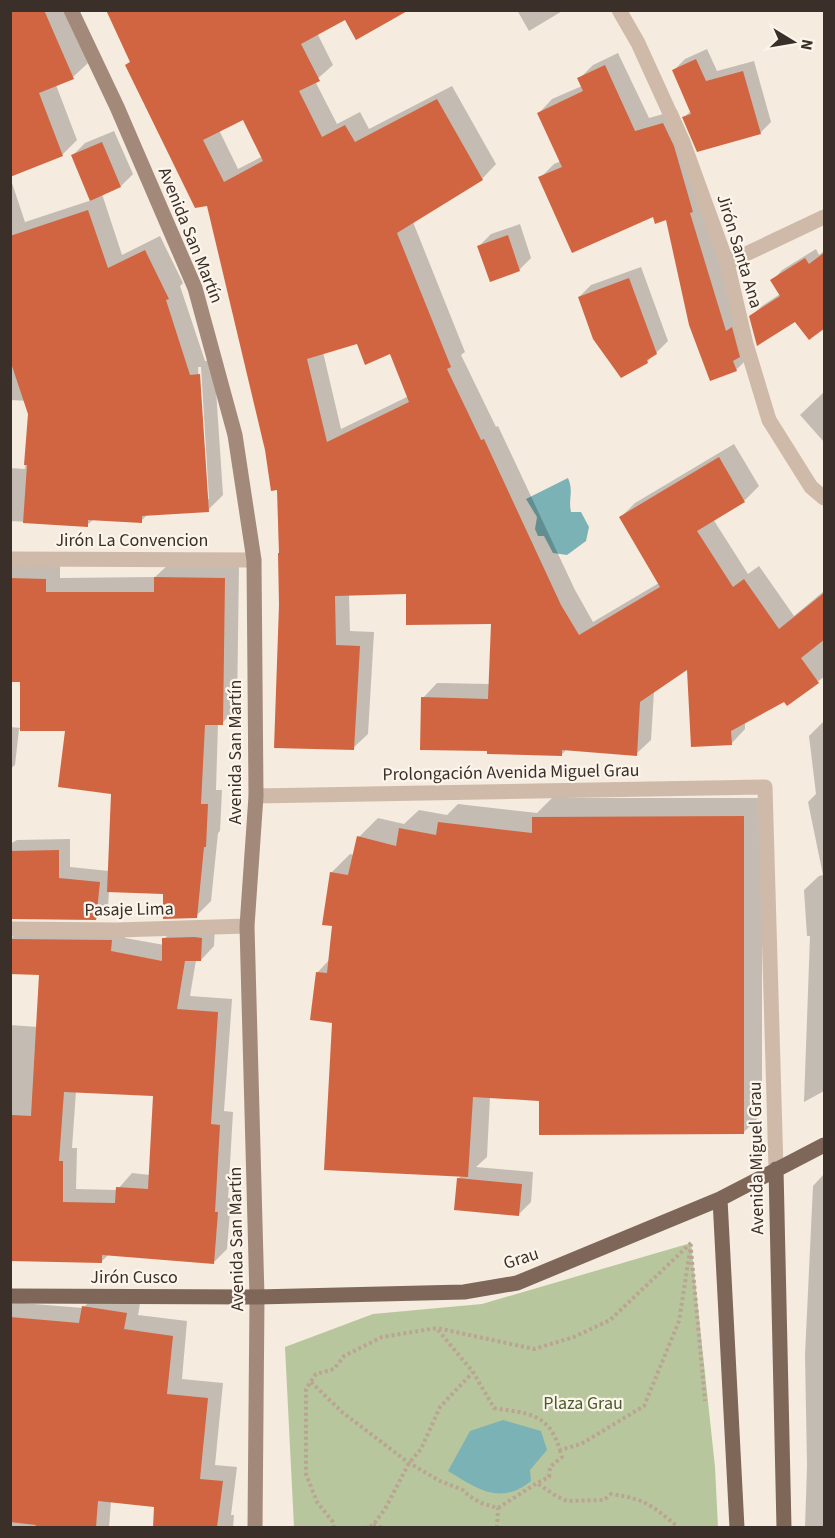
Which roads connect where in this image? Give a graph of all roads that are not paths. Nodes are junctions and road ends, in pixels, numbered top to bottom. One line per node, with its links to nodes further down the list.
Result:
1 (71, 10): 7 (main road, Avenida San Martín)
2 (620, 10): 4 (street, Jirón Santa Ana)
3 (825, 217): 4 (street)
4 (727, 263): 5 (street, Jirón Santa Ana)
5 (825, 498)
6 (10, 558): 7 (street, Jirón La Convencion)
7 (254, 560): 9 (main road, Avenida San Martín)
8 (765, 788): 9 (street, Prolongación Avenida Miguel Grau); 13 (street, Avenida Miguel Grau)
9 (256, 796): 10 (main road, Avenida San Martín)
10 (247, 926): 11 (street, Pasaje Lima); 16 (main road, Avenida San Martín)
11 (10, 929)
12 (825, 1145): 13 (main road, Grau)
13 (776, 1169): 14 (main road, Grau); 19 (main road, Avenida Miguel Grau)
14 (720, 1199): 16 (main road, Grau); 18 (main road, Avenida Miguel Grau)
15 (10, 1296): 16 (main road, Jirón Cusco)
16 (258, 1297): 17 (main road, Avenida San Martín)
17 (255, 1527)
18 (737, 1527)
19 (784, 1527)

